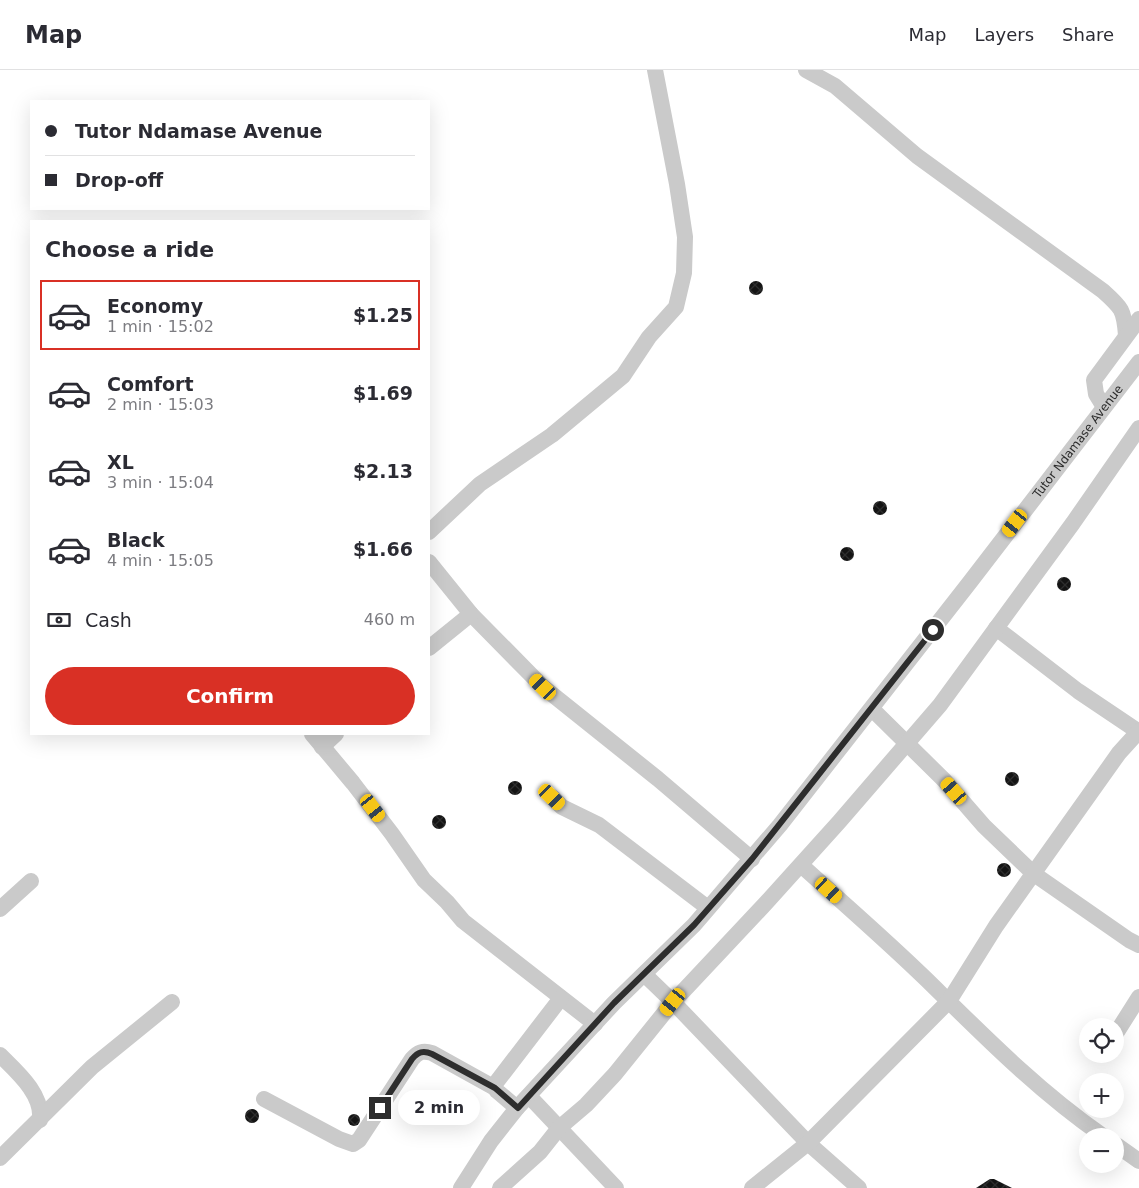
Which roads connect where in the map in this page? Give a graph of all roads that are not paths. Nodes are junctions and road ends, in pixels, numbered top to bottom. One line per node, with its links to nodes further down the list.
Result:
1 (656, 70): 8 (street)
2 (806, 70): 4 (street)
3 (1139, 319): 4 (street)
4 (1126, 335): 6 (street)
5 (1139, 362): 6 (street, Tutor Ndamase Avenue)
6 (1104, 407): 13 (street, Tutor Ndamase Avenue)
7 (1139, 428): 11 (street)
8 (430, 531)
9 (430, 563): 10 (street)
10 (471, 614): 12 (street); 19 (street)
11 (996, 628): 14 (street); 17 (street)
12 (430, 647)
13 (872, 708): 17 (street); 19 (street, Tutor Ndamase Avenue)
14 (1139, 732): 21 (street)
15 (333, 735): 16 (street)
16 (317, 740): 28 (street)
17 (907, 743): 20 (street); 21 (street)
18 (552, 797): 23 (street)
19 (752, 859): 23 (street, Tutor Ndamase Avenue)
20 (801, 865): 30 (street); 31 (street)
21 (1034, 874): 25 (street); 31 (street)
22 (31, 881): 24 (street)
23 (708, 908): 26 (street, Tutor Ndamase Avenue)
24 (0, 909)
25 (1139, 945)
26 (644, 974): 30 (street); 33 (street, Tutor Ndamase Avenue)
27 (1139, 997): 32 (street)
28 (561, 998): 33 (street); 35 (street)
29 (172, 1002): 38 (street)
30 (673, 1002): 39 (street); 41 (street)
31 (949, 1002): 40 (street); 41 (street)
32 (1124, 1021)
33 (595, 1024): 37 (street, Tutor Ndamase Avenue)
34 (0, 1055): 38 (street)
35 (495, 1088): 36 (street); 37 (street)
36 (264, 1099)
37 (523, 1102): 39 (street); 45 (street, Tutor Ndamase Avenue)
38 (40, 1120): 43 (street)
39 (559, 1128): 46 (street); 47 (street)
40 (1091, 1128)
41 (808, 1143): 48 (street); 49 (street)
42 (1124, 1150): 44 (street)
43 (0, 1158)
44 (1139, 1161)
45 (461, 1188)
46 (500, 1188)
47 (616, 1188)
48 (752, 1188)
49 (859, 1188)

